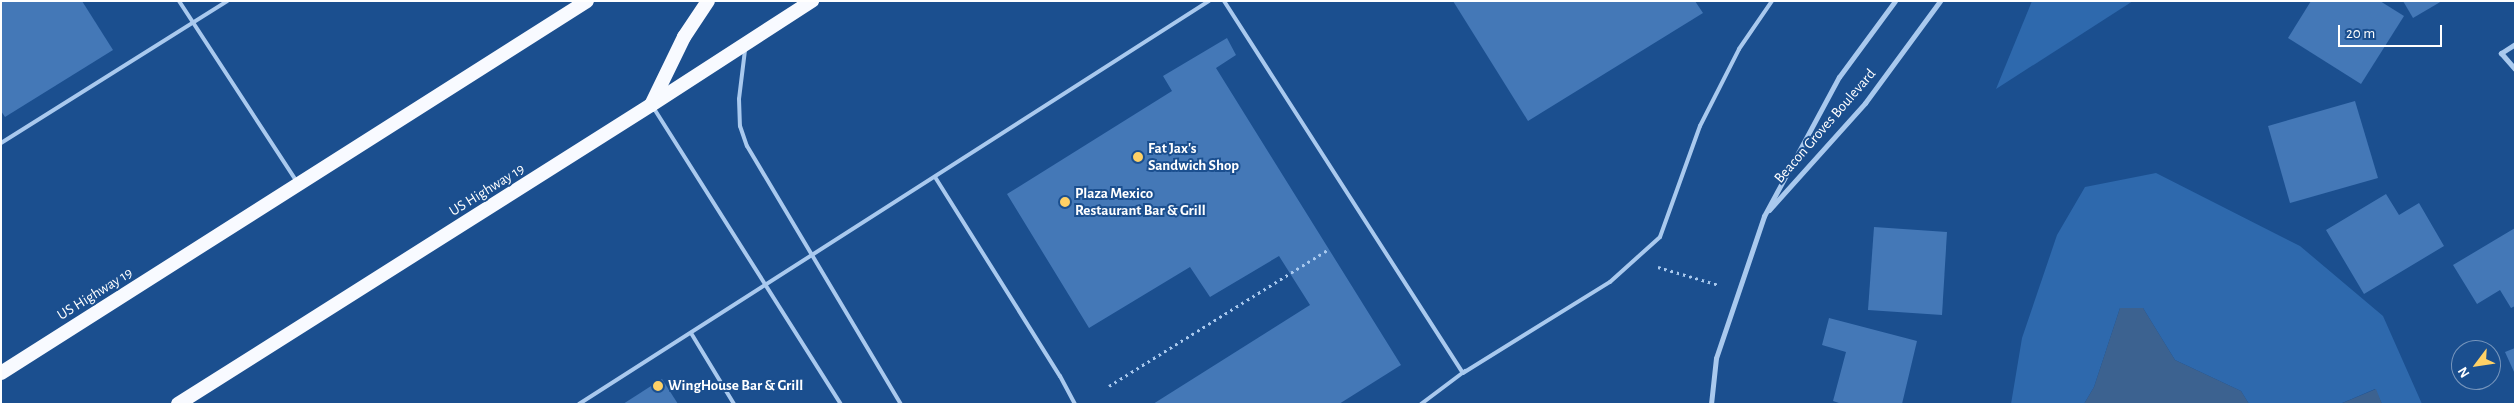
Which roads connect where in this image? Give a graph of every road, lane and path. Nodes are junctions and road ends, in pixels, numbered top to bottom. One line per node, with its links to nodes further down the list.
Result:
1 (179, 1): 11 (lane)
2 (227, 1): 11 (lane)
3 (587, 1): 18 (highway, US Highway 19)
4 (708, 1): 15 (highway)
5 (812, 1): 12 (highway, US Highway 19)
6 (1209, 1): 17 (lane)
7 (1224, 1): 26 (lane)
8 (1772, 1): 22 (lane)
9 (1895, 1): 19 (street, Beacon Groves Boulevard)
10 (1940, 1): 19 (street, Beacon Groves Boulevard)
11 (192, 23): 16 (lane); 18 (lane)
12 (746, 43): 15 (highway, US Highway 19); 21 (lane)
13 (2515, 44): 14 (street)
14 (2515, 69)
15 (652, 106): 23 (lane); 29 (highway, US Highway 19)
16 (1, 143)
17 (935, 177): 21 (lane); 34 (lane)
18 (298, 184): 27 (highway, US Highway 19)
19 (1764, 216): 24 (street, Beacon Groves Boulevard)
20 (1329, 249): 28 (path)
21 (812, 256): 23 (lane); 33 (lane)
22 (1635, 260): 24 (path); 26 (lane)
23 (765, 285): 25 (lane); 32 (lane)
24 (1738, 292): 36 (street, Beacon Groves Boulevard)
25 (691, 333): 30 (lane); 31 (lane)
26 (1466, 371): 35 (lane)
27 (1, 373)
28 (1109, 386)
29 (178, 404)
30 (579, 404)
31 (734, 404)
32 (841, 404)
33 (901, 404)
34 (1075, 404)
35 (1421, 404)
36 (1711, 404)

